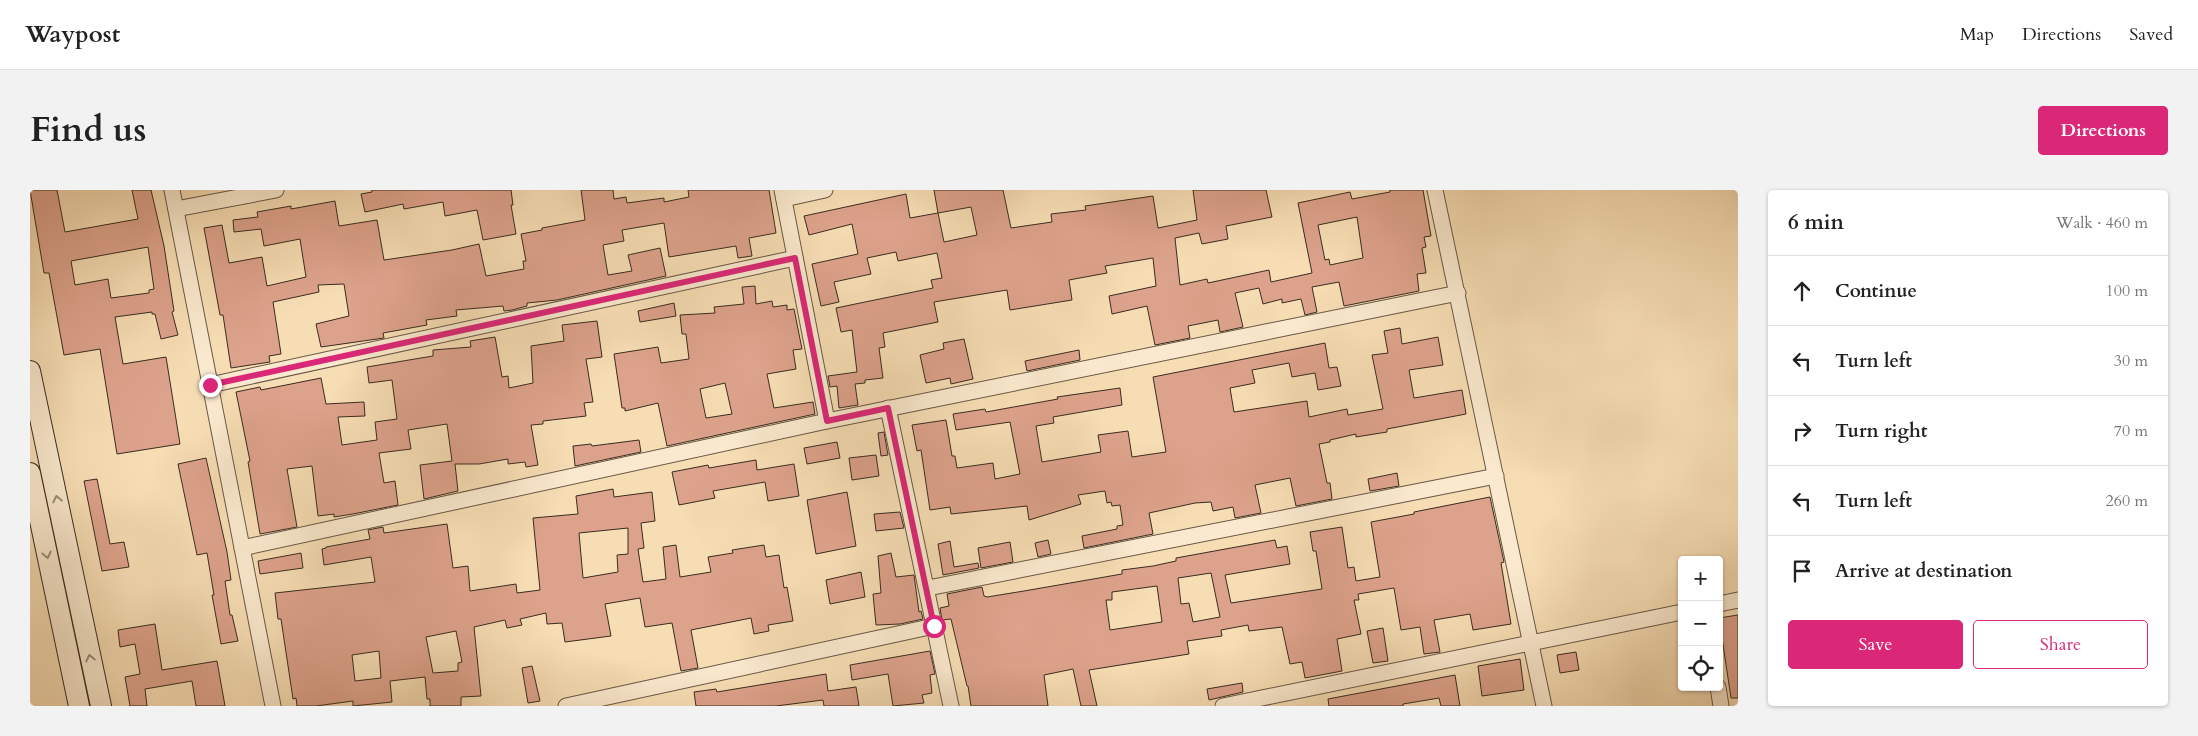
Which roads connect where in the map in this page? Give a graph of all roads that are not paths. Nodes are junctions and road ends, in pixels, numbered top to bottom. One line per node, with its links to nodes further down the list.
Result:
1 (172, 190): 6 (street)
2 (276, 190): 6 (street)
3 (825, 190): 5 (street)
4 (1435, 190): 8 (street)
5 (783, 195): 7 (street)
6 (176, 209): 10 (street)
7 (795, 258): 10 (street); 12 (street)
8 (1458, 293): 11 (street); 14 (street)
9 (30, 370): 24 (main road, one-way to 9)
10 (210, 385): 15 (street)
11 (888, 408): 12 (street); 16 (street)
12 (827, 421): 15 (street)
13 (30, 473): 23 (main road, one-way to 23)
14 (1496, 476): 16 (street); 21 (street)
15 (242, 548): 25 (street)
16 (928, 588): 20 (street)
17 (1738, 600): 18 (street)
18 (1723, 603)
19 (1678, 613): 21 (street)
20 (934, 626): 26 (street); 27 (street)
21 (1531, 644): 28 (street); 29 (street)
22 (1719, 691): 30 (street)
23 (79, 706)
24 (100, 706)
25 (273, 706)
26 (566, 706)
27 (950, 706)
28 (1223, 706)
29 (1544, 706)
30 (1721, 706)

